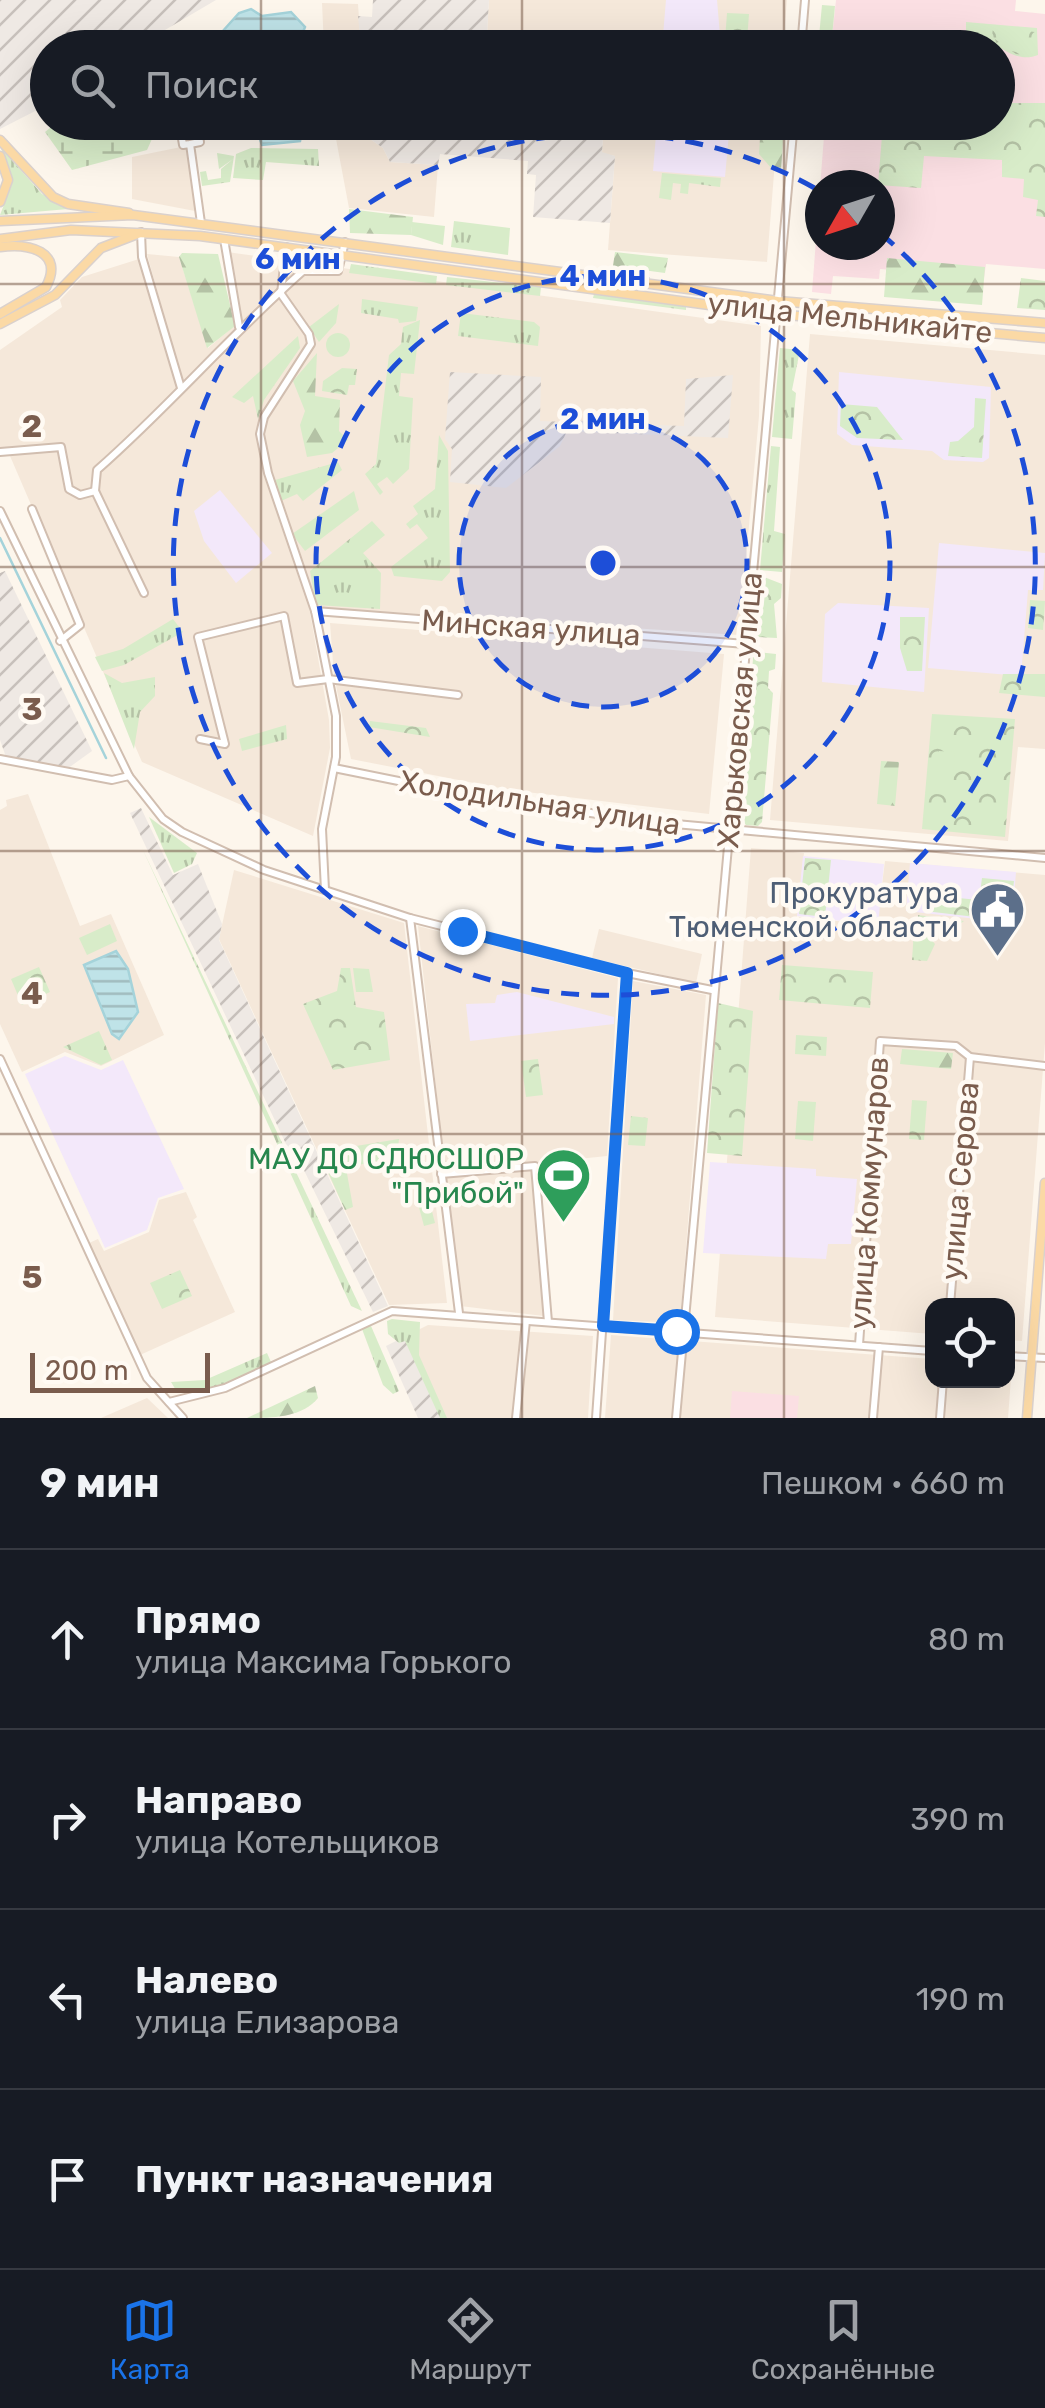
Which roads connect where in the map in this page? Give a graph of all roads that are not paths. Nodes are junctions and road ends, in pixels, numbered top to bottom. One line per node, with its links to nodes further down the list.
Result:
1 (805, 0): 2 (street)
2 (802, 30)
3 (0, 140): 8 (main road)
4 (792, 140): 21 (street, Харьковская улица)
5 (190, 144): 10 (street)
6 (0, 156): 7 (main road)
7 (0, 202)
8 (134, 215): 9 (main road, улица Мельникайте); 10 (main road, улица Мельникайте)
9 (0, 221)
10 (202, 223): 11 (main road, улица Мельникайте)
11 (242, 228): 15 (main road); 16 (main road, улица Мельникайте)
12 (141, 232): 13 (main road, улица Мельникайте); 14 (main road, улица Мельникайте); 27 (main road); 30 (street)
13 (0, 239)
14 (224, 239): 15 (main road, улица Мельникайте); 28 (street)
15 (241, 241): 18 (main road, улица Мельникайте)
16 (345, 242): 19 (street); 21 (main road, улица Мельникайте)
17 (0, 247): 23 (main road)
18 (286, 247): 19 (main road, улица Мельникайте); 20 (street)
19 (342, 254): 20 (street); 24 (main road, улица Мельникайте)
20 (282, 294): 28 (street); 36 (street)
21 (778, 301): 22 (main road, улица Мельникайте); 24 (street, Харьковская улица)
22 (855, 308): 25 (main road); 26 (main road, улица Мельникайте)
23 (0, 314)
24 (776, 314): 25 (main road, улица Мельникайте); 38 (street, Харьковская улица)
25 (854, 321): 29 (main road, улица Мельникайте)
26 (1045, 322)
27 (0, 324)
28 (239, 327): 30 (street)
29 (1045, 338)
30 (182, 388): 32 (street)
31 (0, 452): 32 (street)
32 (95, 491): 35 (street)
33 (32, 508): 37 (street)
34 (0, 511): 37 (street)
35 (144, 593)
36 (316, 612): 38 (street, Минская улица); 39 (street)
37 (60, 641): 44 (street)
38 (746, 644): 45 (street, Харьковская улица)
39 (328, 679): 40 (street); 41 (street); 43 (street)
40 (458, 695)
41 (200, 739)
42 (0, 759): 44 (street)
43 (334, 768): 45 (street, Холодильная улица); 47 (street)
44 (130, 776): 47 (street)
45 (728, 832): 46 (street, Холодильная улица); 50 (street, Харьковская улица)
46 (1045, 858)
47 (325, 890): 48 (street)
48 (410, 918): 49 (street); 54 (street)
49 (627, 973): 50 (street); 60 (street)
50 (712, 990): 61 (street, Харьковская улица)
51 (970, 1057): 53 (street); 56 (street, улица Серова); 62 (street, улица Коммунаров)
52 (0, 1059): 69 (street)
53 (1045, 1066)
54 (441, 1174): 57 (street); 59 (street)
55 (1045, 1183): 66 (main road)
56 (951, 1298)
57 (459, 1314): 58 (street); 69 (street)
58 (526, 1321): 59 (street); 71 (street)
59 (548, 1322): 60 (street)
60 (603, 1326): 61 (street); 72 (street)
61 (684, 1332): 62 (street); 73 (street, Харьковская улица)
62 (859, 1345): 63 (street)
63 (879, 1346): 64 (street); 74 (street)
64 (925, 1349)
65 (1015, 1357): 66 (street)
66 (1032, 1358): 67 (street); 76 (main road)
67 (1045, 1358)
68 (942, 1388): 75 (street)
69 (169, 1402): 70 (street)
70 (183, 1418)
71 (516, 1418)
72 (596, 1418)
73 (676, 1418)
74 (873, 1418)
75 (940, 1418)
76 (1026, 1418)

